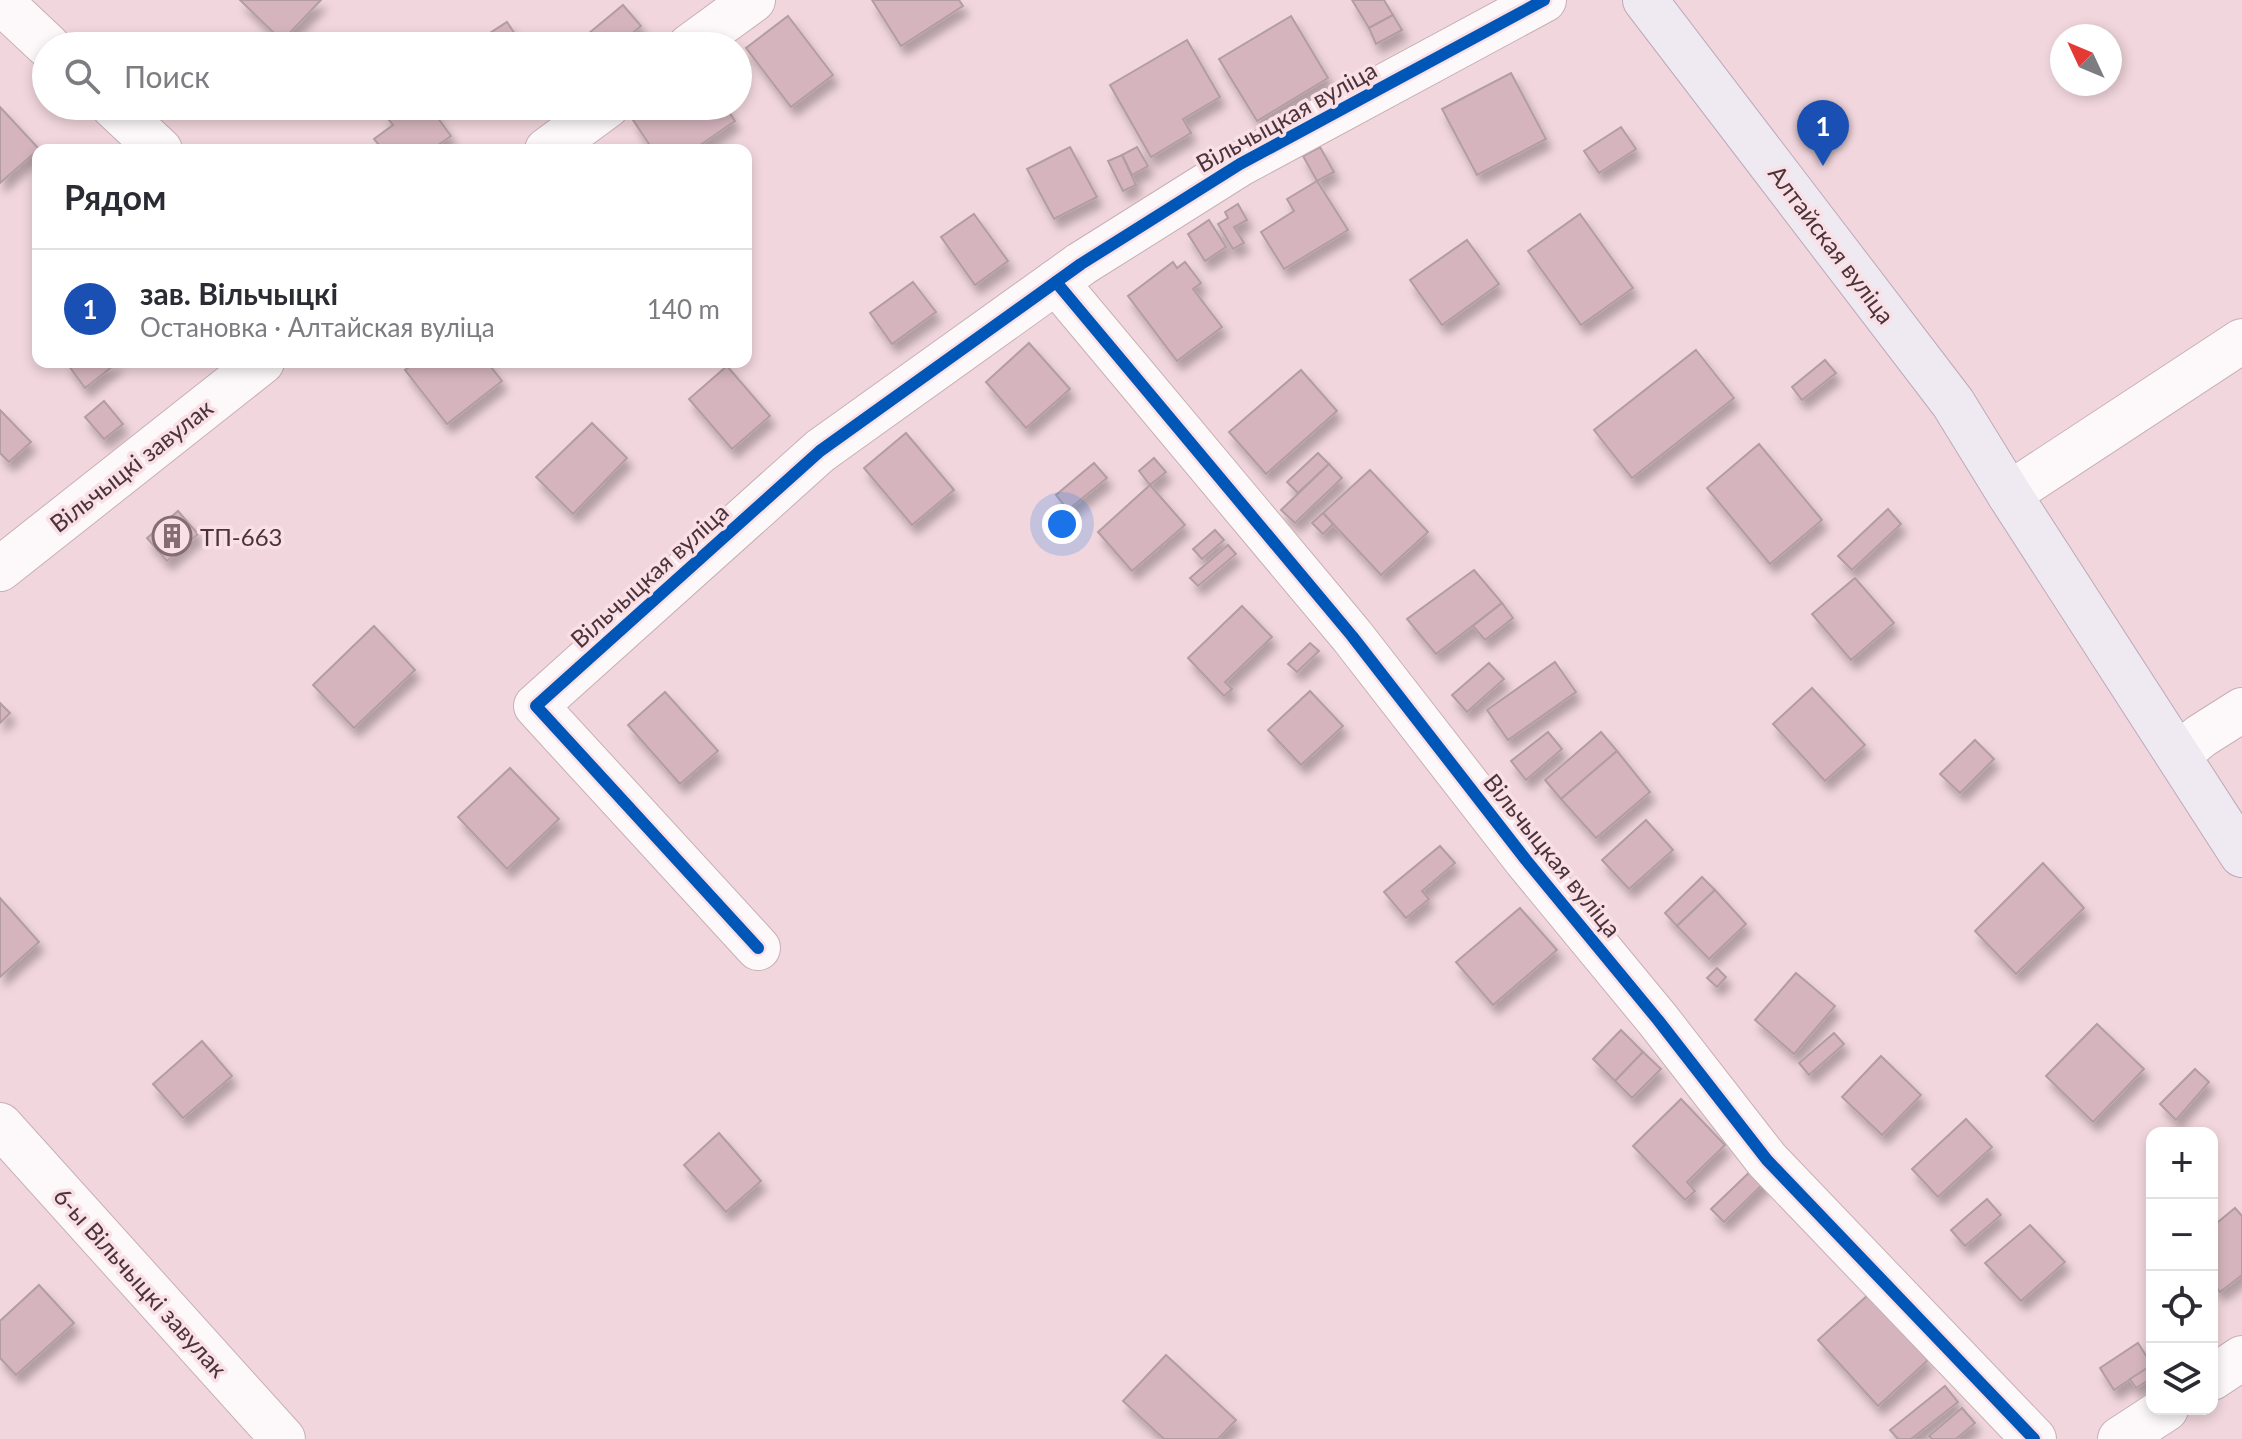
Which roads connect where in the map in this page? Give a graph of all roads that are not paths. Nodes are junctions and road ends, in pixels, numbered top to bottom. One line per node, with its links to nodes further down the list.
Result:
1 (753, 0): 6 (street)
2 (1544, 0): 11 (street, Вільчыцкая вуліца)
3 (1645, 0): 14 (main road, Алтайская вуліца)
4 (0, 1): 5 (street)
5 (33, 32)
6 (709, 32)
7 (128, 120): 9 (street)
8 (588, 120): 10 (street)
9 (154, 144)
10 (555, 144)
11 (1056, 282): 19 (street, Вільчыцкая вуліца); 25 (street, Вільчыцкая вуліца)
12 (2242, 341): 14 (street)
13 (254, 368): 15 (street, Вільчыцкі завулак)
14 (2009, 494): 17 (main road, Алтайская вуліца)
15 (0, 569)
16 (2242, 710): 17 (street)
17 (2178, 755): 18 (main road, Алтайская вуліца)
18 (2242, 855)
19 (758, 948)
20 (0, 1125): 24 (street, 6-ы Вільчыцкі завулак)
21 (2242, 1358): 22 (street)
22 (2218, 1374)
23 (2157, 1415): 26 (street)
24 (283, 1439)
25 (2034, 1439)
26 (2120, 1439)

